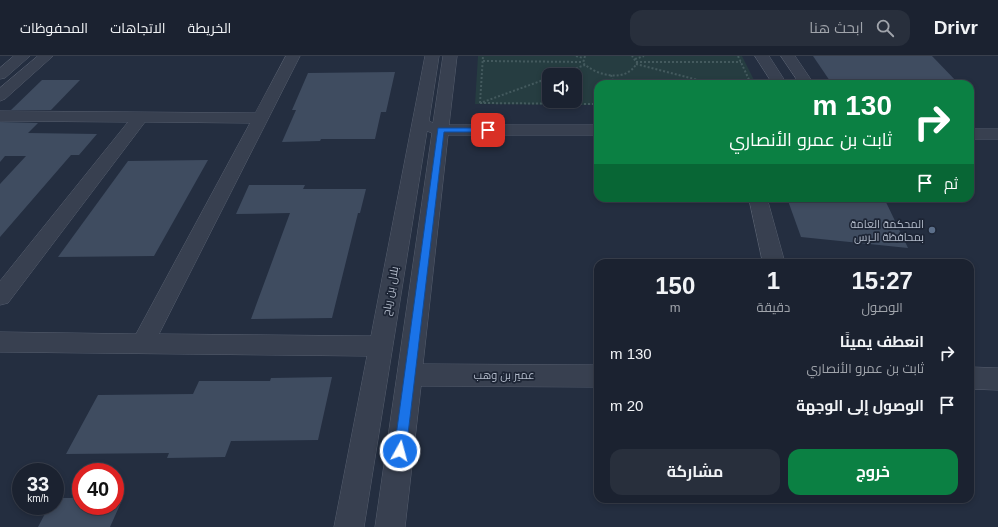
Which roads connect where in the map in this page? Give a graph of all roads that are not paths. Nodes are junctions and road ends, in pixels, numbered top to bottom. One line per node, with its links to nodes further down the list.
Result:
1 (23, 56): 8 (street)
2 (46, 56): 11 (street)
3 (293, 56): 14 (street)
4 (432, 56): 18 (street, بلال بن رباح)
5 (450, 56): 19 (street)
6 (762, 56): 9 (street)
7 (788, 56): 10 (street)
8 (0, 75)
9 (777, 80)
10 (804, 80)
11 (0, 96)
12 (0, 116): 13 (street)
13 (140, 117): 14 (street); 25 (street)
14 (261, 118): 27 (street)
15 (594, 120): 19 (street)
16 (974, 123): 17 (street)
17 (998, 123)
18 (420, 124): 19 (street); 28 (street, بلال بن رباح)
19 (441, 124): 20 (street); 29 (street)
20 (594, 130)
21 (974, 134): 22 (street)
22 (998, 134)
23 (759, 202): 24 (street)
24 (773, 259)
25 (0, 297)
26 (0, 342): 27 (street)
27 (143, 343): 28 (street)
28 (381, 346): 33 (street, بلال بن رباح)
29 (409, 375): 30 (street, عمير بن وهب); 34 (street)
30 (594, 376)
31 (974, 378): 32 (street)
32 (998, 379)
33 (349, 527)
34 (390, 527)

